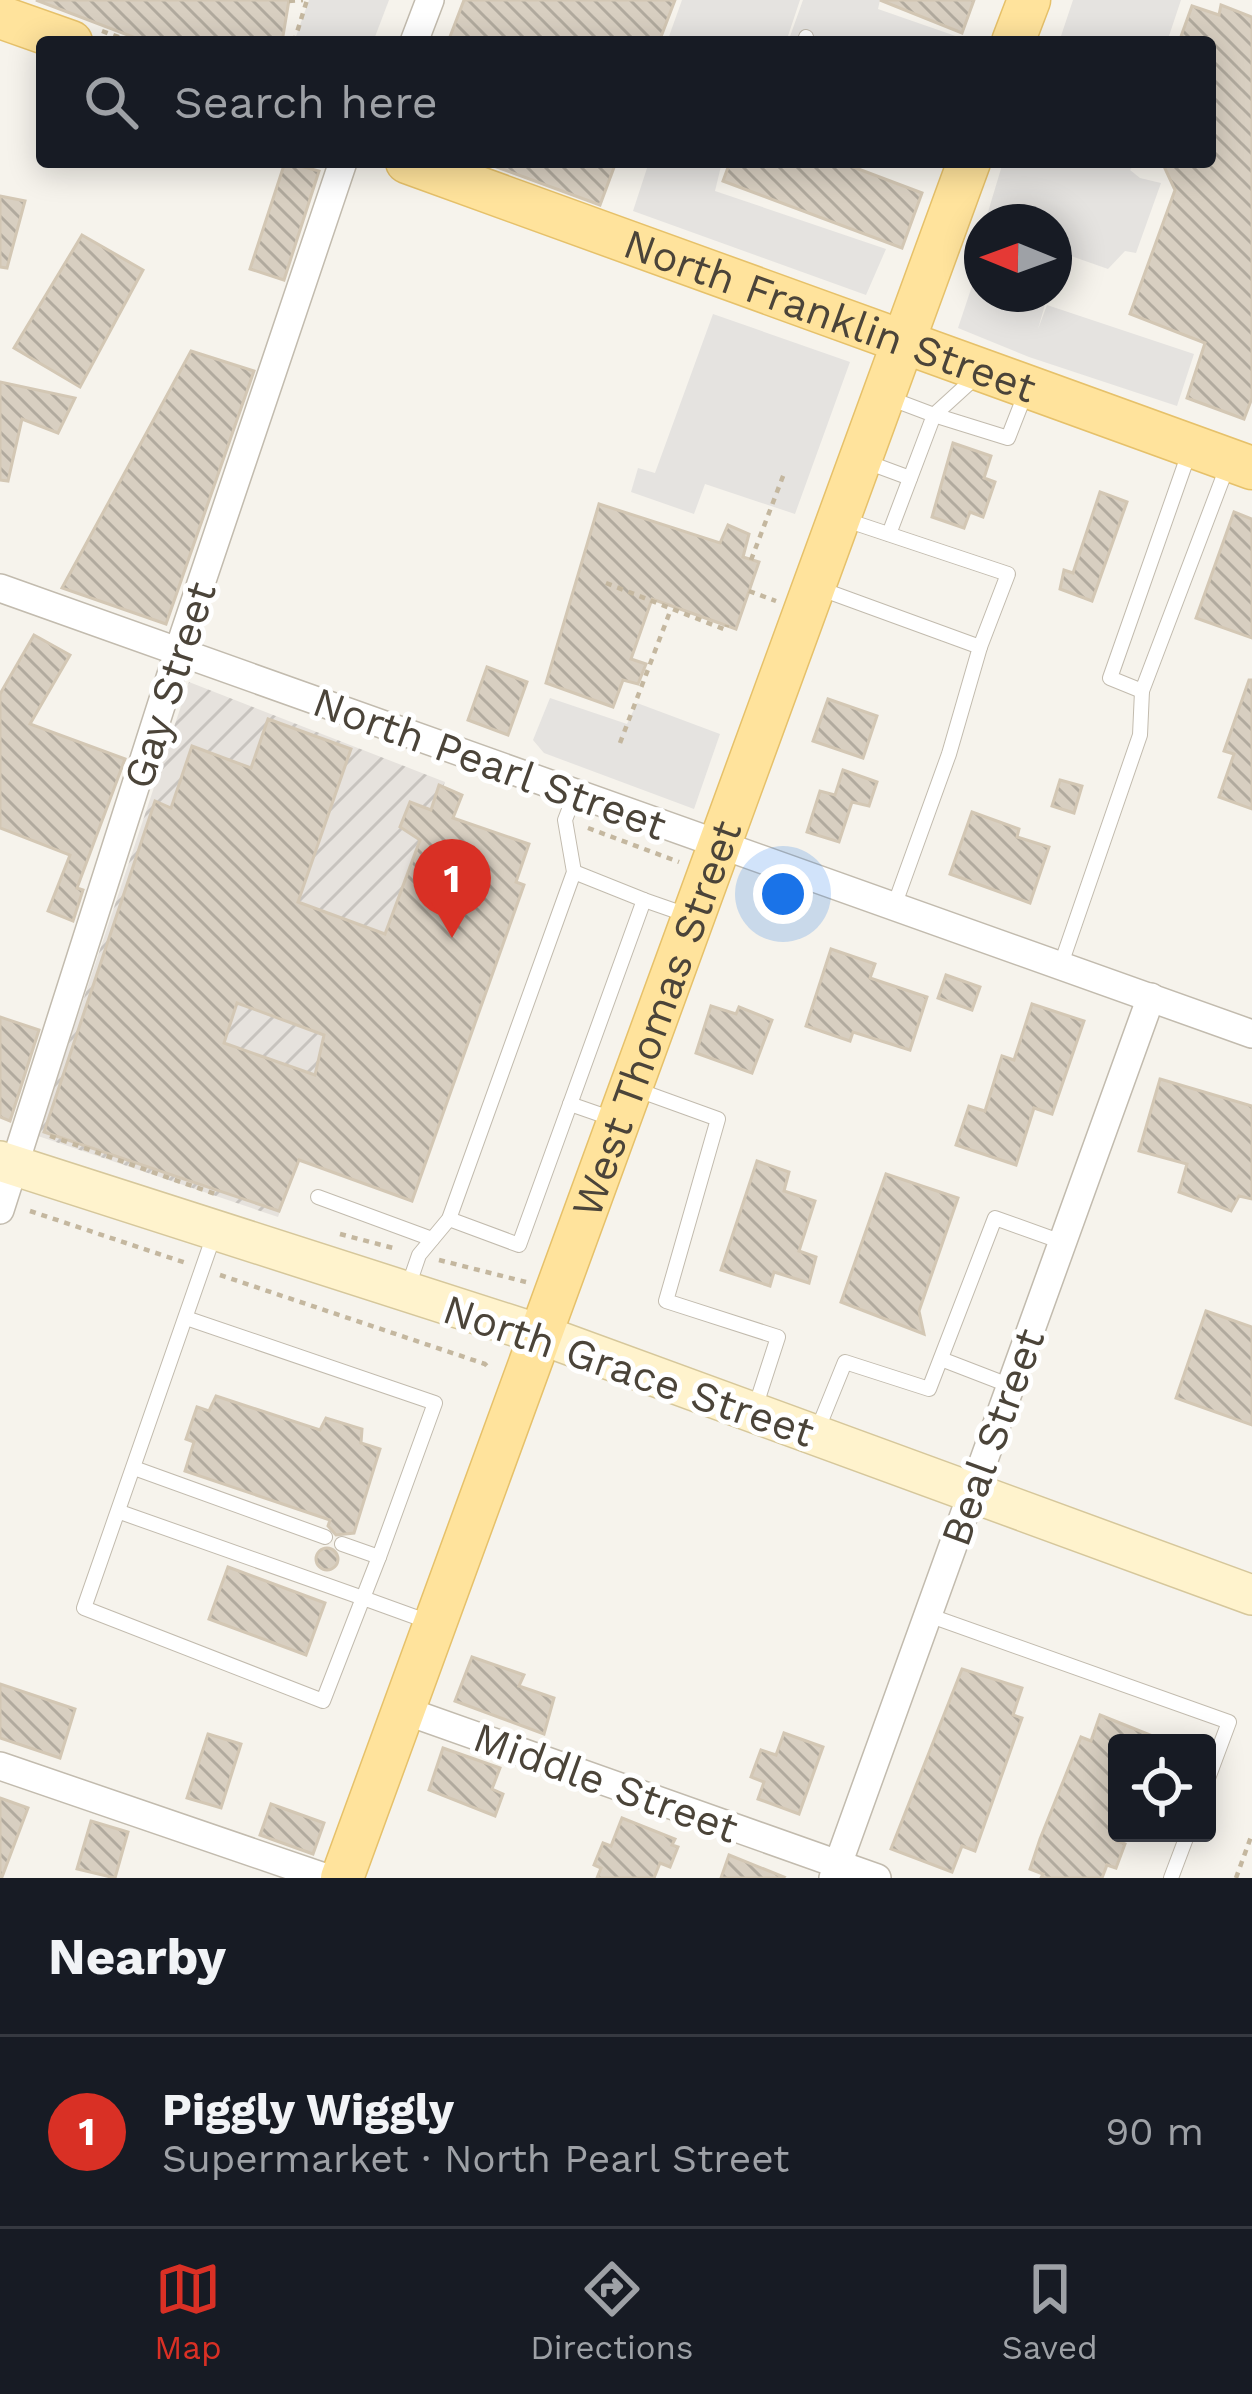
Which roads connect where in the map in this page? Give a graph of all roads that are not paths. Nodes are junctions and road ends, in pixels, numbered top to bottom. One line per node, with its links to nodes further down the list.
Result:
1 (430, 0): 5 (street)
2 (1029, 0): 6 (main road)
3 (0, 17): 4 (main road)
4 (54, 36)
5 (416, 36)
6 (1015, 36)
7 (341, 168): 23 (street, Gay Street)
8 (424, 168): 10 (main road, North Franklin Street)
9 (967, 168): 10 (main road, West Thomas Street)
10 (903, 342): 11 (main road, North Franklin Street); 13 (main road, West Thomas Street)
11 (983, 371): 12 (main road, North Franklin Street); 14 (lane)
12 (1028, 387): 14 (lane); 15 (main road, North Franklin Street)
13 (884, 396): 14 (lane); 16 (main road, West Thomas Street)
14 (934, 415): 17 (lane)
15 (1224, 458): 24 (lane); 24 (lane)
16 (860, 460): 17 (lane); 18 (main road, West Thomas Street)
17 (910, 478): 19 (lane)
18 (839, 518): 19 (lane); 21 (main road, West Thomas Street)
19 (890, 534): 22 (lane)
20 (0, 588): 23 (street, North Pearl Street)
21 (795, 594): 22 (lane); 26 (main road, West Thomas Street)
22 (980, 647): 29 (lane)
23 (180, 650): 25 (street, North Pearl Street); 36 (street, Gay Street)
24 (1142, 691): 31 (lane)
25 (570, 807): 26 (street, North Pearl Street); 27 (lane)
26 (720, 846): 29 (street, North Pearl Street); 30 (main road, West Thomas Street)
27 (574, 872): 28 (lane); 40 (lane)
28 (644, 900): 30 (lane); 34 (lane)
29 (893, 909): 31 (street, North Pearl Street)
30 (679, 912): 35 (main road, West Thomas Street)
31 (1060, 967): 32 (street, North Pearl Street)
32 (1150, 997): 33 (street, North Pearl Street); 42 (street, Beal Street)
33 (1252, 1034)
34 (570, 1104): 35 (lane); 40 (lane)
35 (624, 1104): 45 (main road, West Thomas Street); 48 (lane)
36 (7, 1163): 38 (street, Gay Street); 39 (main road, North Grace Street)
37 (318, 1197): 41 (lane)
38 (0, 1210)
39 (224, 1215): 43 (main road, North Grace Street); 44 (lane)
40 (448, 1219): 41 (lane)
41 (432, 1239): 43 (lane)
42 (1062, 1242): 46 (lane); 47 (street, Beal Street)
43 (412, 1274): 45 (main road, North Grace Street)
44 (186, 1318): 50 (lane); 55 (lane)
45 (539, 1334): 48 (main road, North Grace Street); 59 (main road, West Thomas Street)
46 (940, 1359): 47 (lane); 49 (lane)
47 (1011, 1386): 51 (street, Beal Street)
48 (753, 1413): 49 (main road, North Grace Street)
49 (815, 1436): 51 (main road, North Grace Street)
50 (134, 1468): 52 (lane); 53 (lane)
51 (972, 1493): 56 (main road, North Grace Street); 58 (street, Beal Street)
52 (120, 1512): 57 (lane); 57 (lane)
53 (325, 1537)
54 (342, 1544): 55 (lane)
55 (379, 1557): 57 (lane)
56 (1252, 1595)
57 (362, 1598): 59 (lane)
58 (928, 1615): 61 (lane); 64 (street, Beal Street)
59 (434, 1624): 60 (main road, West Thomas Street)
60 (403, 1710): 64 (street, Middle Street); 66 (main road, West Thomas Street)
61 (1216, 1757)
62 (0, 1766): 65 (street)
63 (1184, 1842): 68 (lane)
64 (836, 1871): 67 (street, Middle Street)
65 (327, 1878)
66 (342, 1878)
67 (877, 1878)
68 (1171, 1878)

